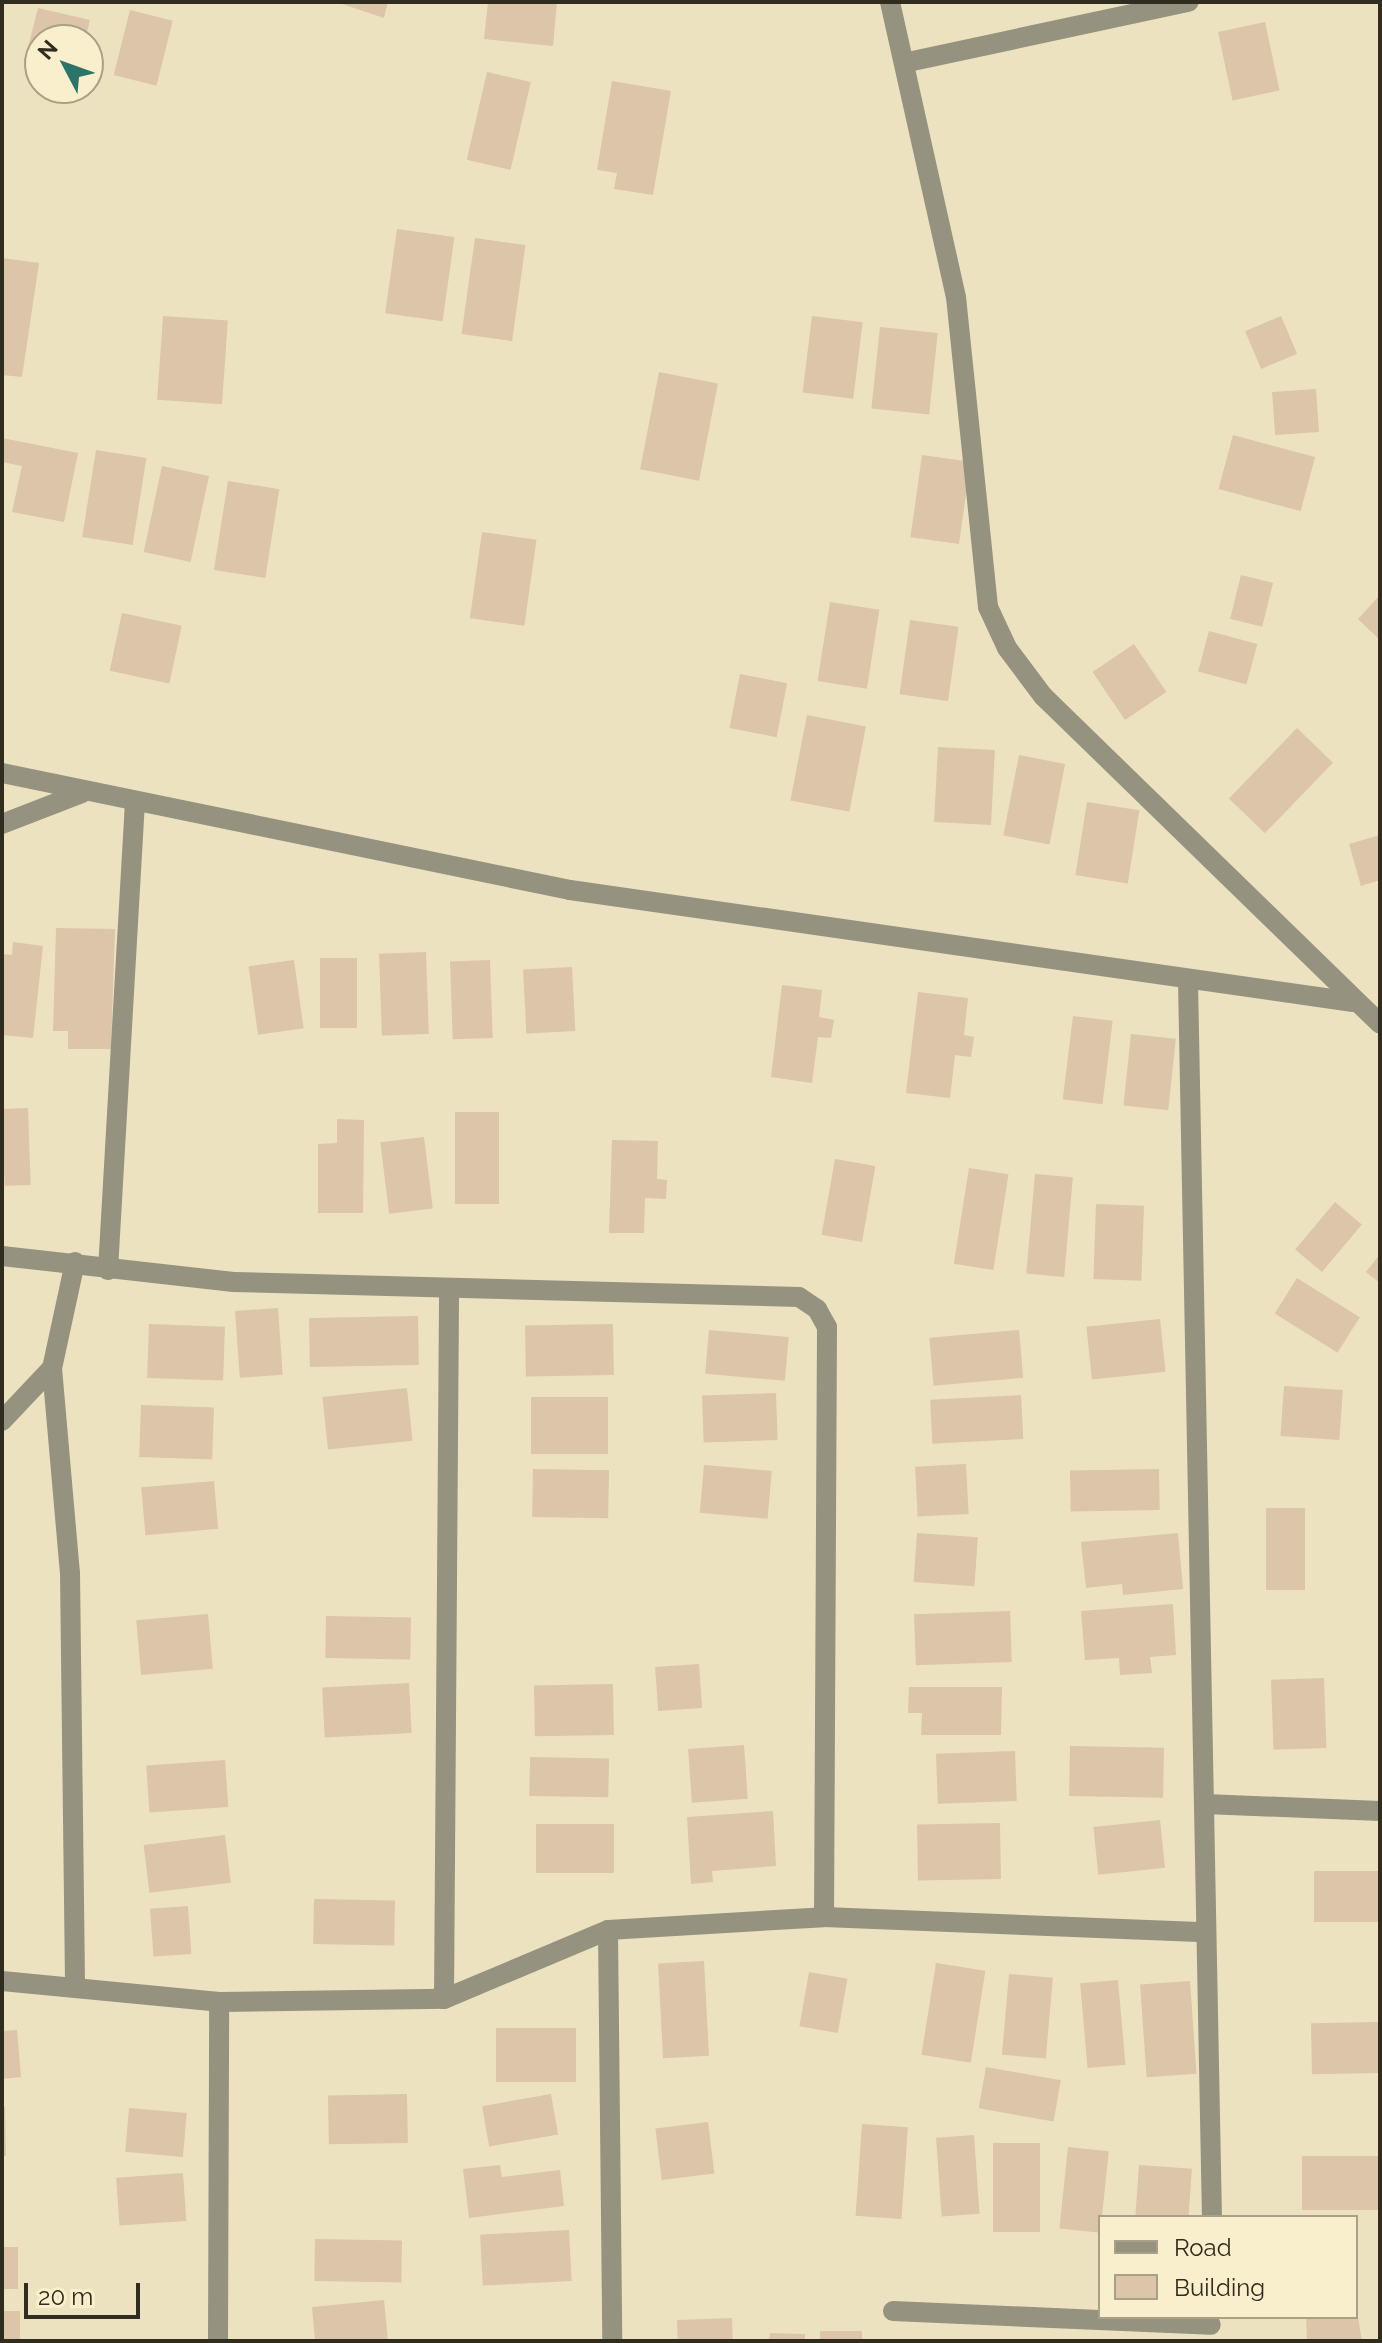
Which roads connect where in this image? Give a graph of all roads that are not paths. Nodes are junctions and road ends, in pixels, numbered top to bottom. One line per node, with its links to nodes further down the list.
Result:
1 (890, 2): 3 (street)
2 (1189, 2): 3 (street)
3 (908, 62): 9 (street)
4 (2, 773): 5 (street)
5 (82, 793): 6 (street); 7 (street)
6 (135, 804): 8 (street); 13 (street)
7 (2, 824)
8 (1188, 981): 9 (street); 17 (street)
9 (1353, 1002): 10 (street)
10 (1380, 1024)
11 (2, 1256): 12 (street)
12 (75, 1262): 13 (street); 15 (street)
13 (108, 1270): 14 (street)
14 (449, 1293): 19 (street); 24 (street)
15 (52, 1368): 16 (street); 23 (street)
16 (2, 1421)
17 (1205, 1804): 18 (street); 21 (street)
18 (1380, 1811)
19 (824, 1917): 20 (street); 21 (street)
20 (608, 1930): 24 (street); 30 (street)
21 (1205, 1932): 26 (street)
22 (2, 1981): 23 (street)
23 (75, 1983): 25 (street)
24 (444, 1999): 25 (street)
25 (219, 2002): 29 (street)
26 (1212, 2215)
27 (893, 2311): 28 (street)
28 (1211, 2328)
29 (218, 2341)
30 (612, 2341)

